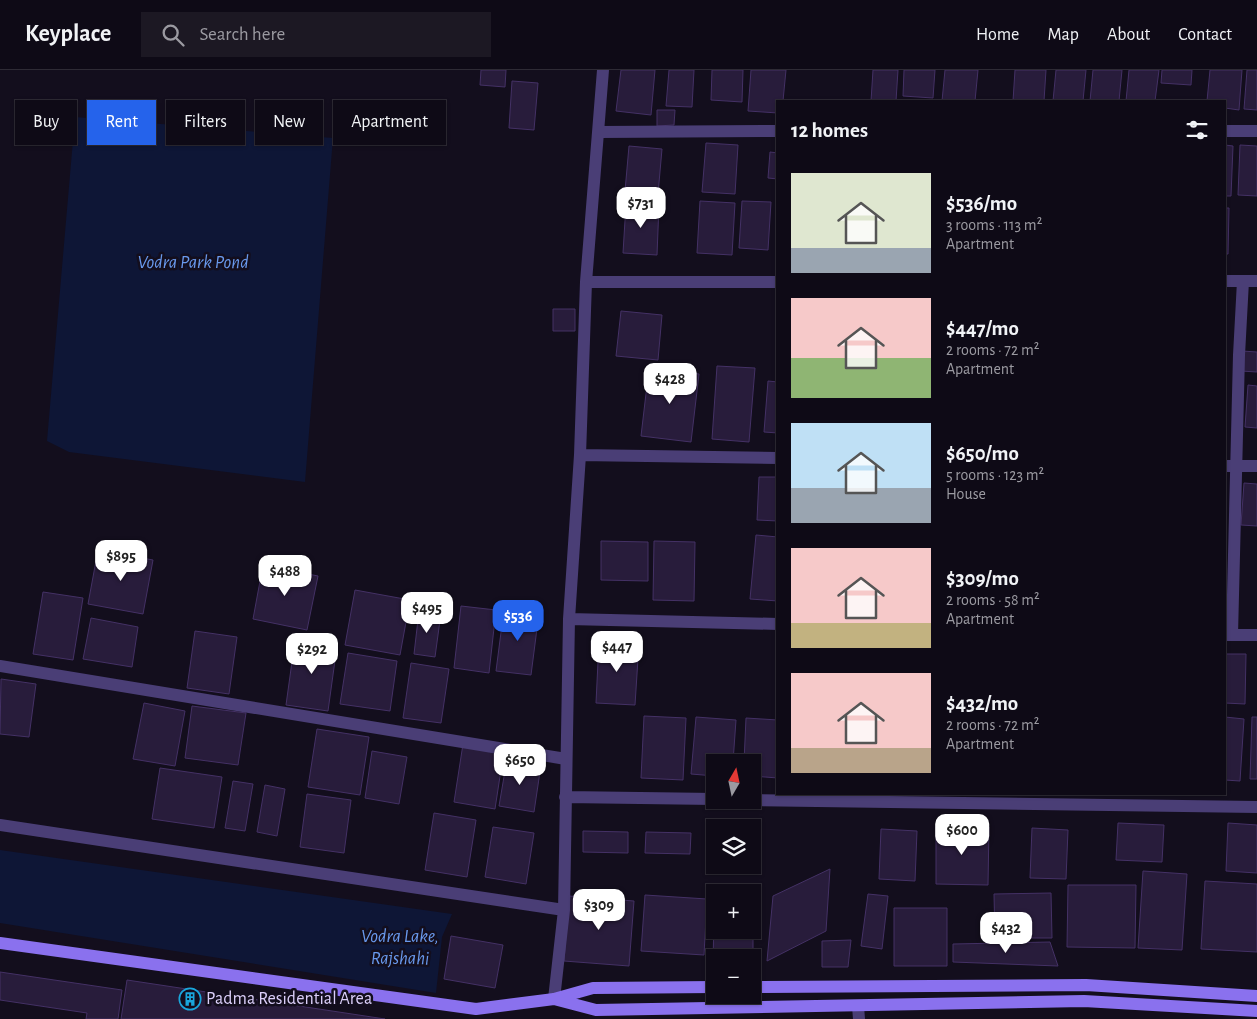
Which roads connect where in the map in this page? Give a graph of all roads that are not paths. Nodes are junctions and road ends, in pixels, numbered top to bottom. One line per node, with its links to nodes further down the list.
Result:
1 (603, 70): 5 (street)
2 (1257, 130): 4 (street)
3 (776, 131): 5 (street)
4 (1226, 131)
5 (599, 132): 9 (street)
6 (1226, 281): 7 (street)
7 (1243, 281): 8 (street); 13 (street)
8 (1257, 281)
9 (586, 282): 10 (street); 11 (street)
10 (776, 282)
11 (580, 455): 12 (street); 15 (street)
12 (776, 458)
13 (1231, 466): 14 (street); 17 (street)
14 (1257, 466)
15 (569, 619): 16 (street); 20 (street)
16 (776, 624)
17 (1229, 635): 18 (street)
18 (1257, 636)
19 (0, 666): 20 (street)
20 (566, 759): 21 (street)
21 (565, 797): 22 (street); 26 (street)
22 (706, 799)
23 (761, 800): 24 (street)
24 (1257, 807)
25 (0, 825): 26 (street)
26 (564, 910): 31 (street)
27 (0, 943): 31 (main road)
28 (706, 987): 31 (main road)
29 (761, 987): 30 (main road)
30 (1257, 996)
31 (554, 999): 32 (main road)
32 (858, 1006): 33 (main road); 34 (street)
33 (1255, 1012)
34 (859, 1019)

